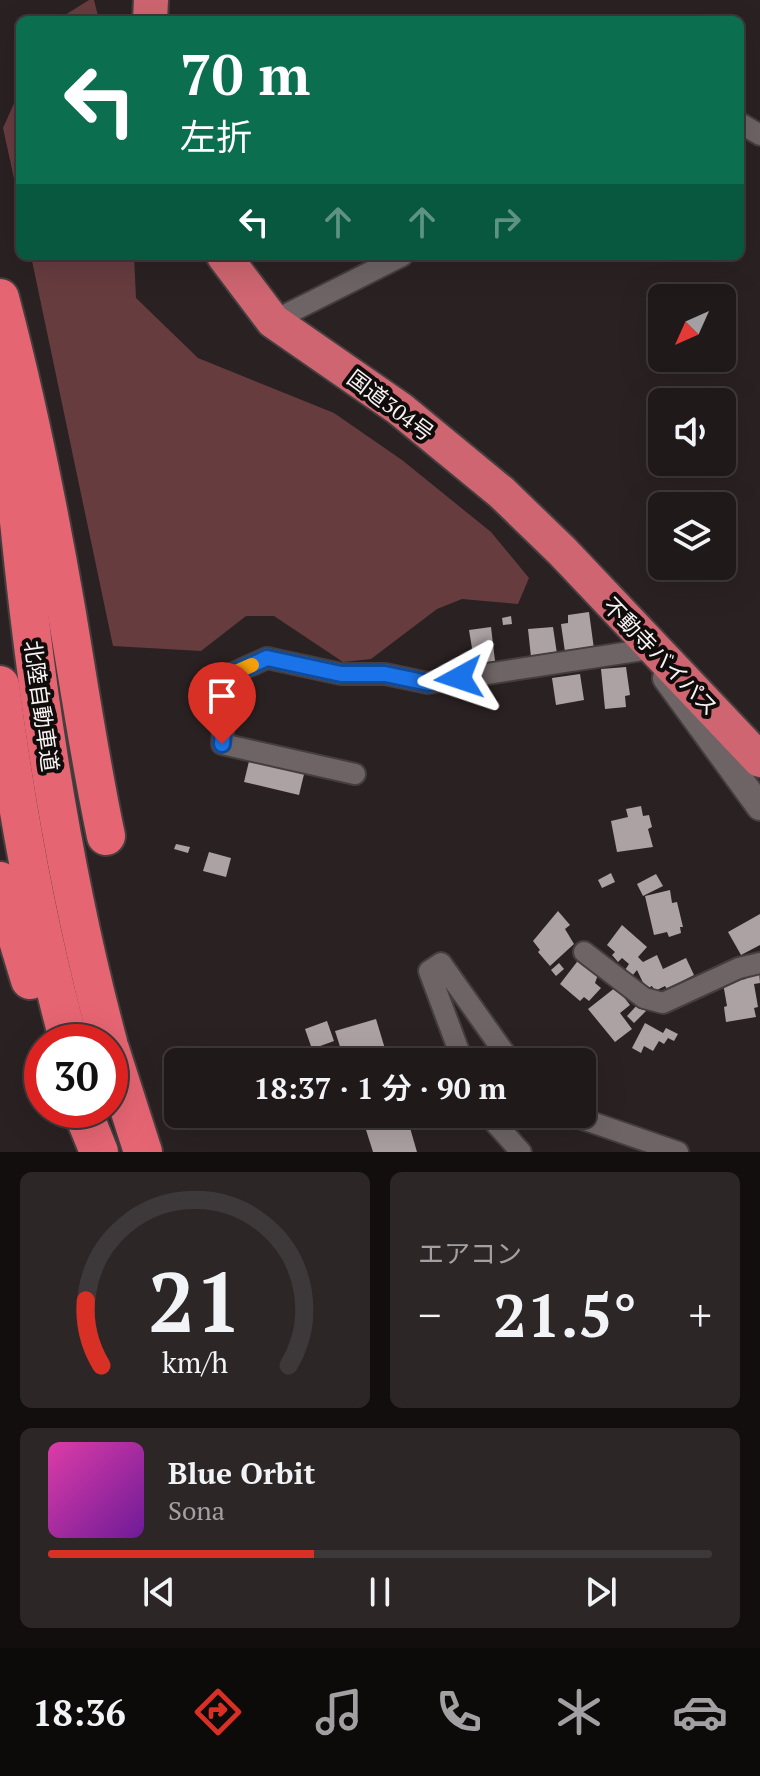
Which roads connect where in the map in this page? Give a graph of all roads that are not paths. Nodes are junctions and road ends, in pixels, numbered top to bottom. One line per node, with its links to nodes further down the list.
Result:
1 (227, 260): 4 (highway, 国道304号)
2 (394, 260): 4 (street)
3 (0, 298): 12 (highway)
4 (273, 321): 6 (highway, 国道304号)
5 (0, 366): 18 (highway, 北陸自動車道)
6 (562, 551): 7 (street); 9 (highway, 不動寺バイパス)
7 (643, 650): 10 (street); 11 (street)
8 (0, 685): 17 (highway, 北陸自動車道)
9 (760, 760)
10 (355, 774)
11 (760, 807)
12 (106, 836)
13 (0, 881): 16 (highway)
14 (584, 952): 15 (street)
15 (760, 963)
16 (47, 1024)
17 (64, 1024)
18 (103, 1024)
19 (458, 1048): 20 (street)
20 (501, 1048)
21 (128, 1105): 27 (highway)
22 (596, 1124): 29 (street)
23 (91, 1128): 26 (highway)
24 (95, 1128): 26 (highway)
25 (500, 1128): 28 (street)
26 (102, 1152)
27 (143, 1152)
28 (521, 1152)
29 (678, 1152)

